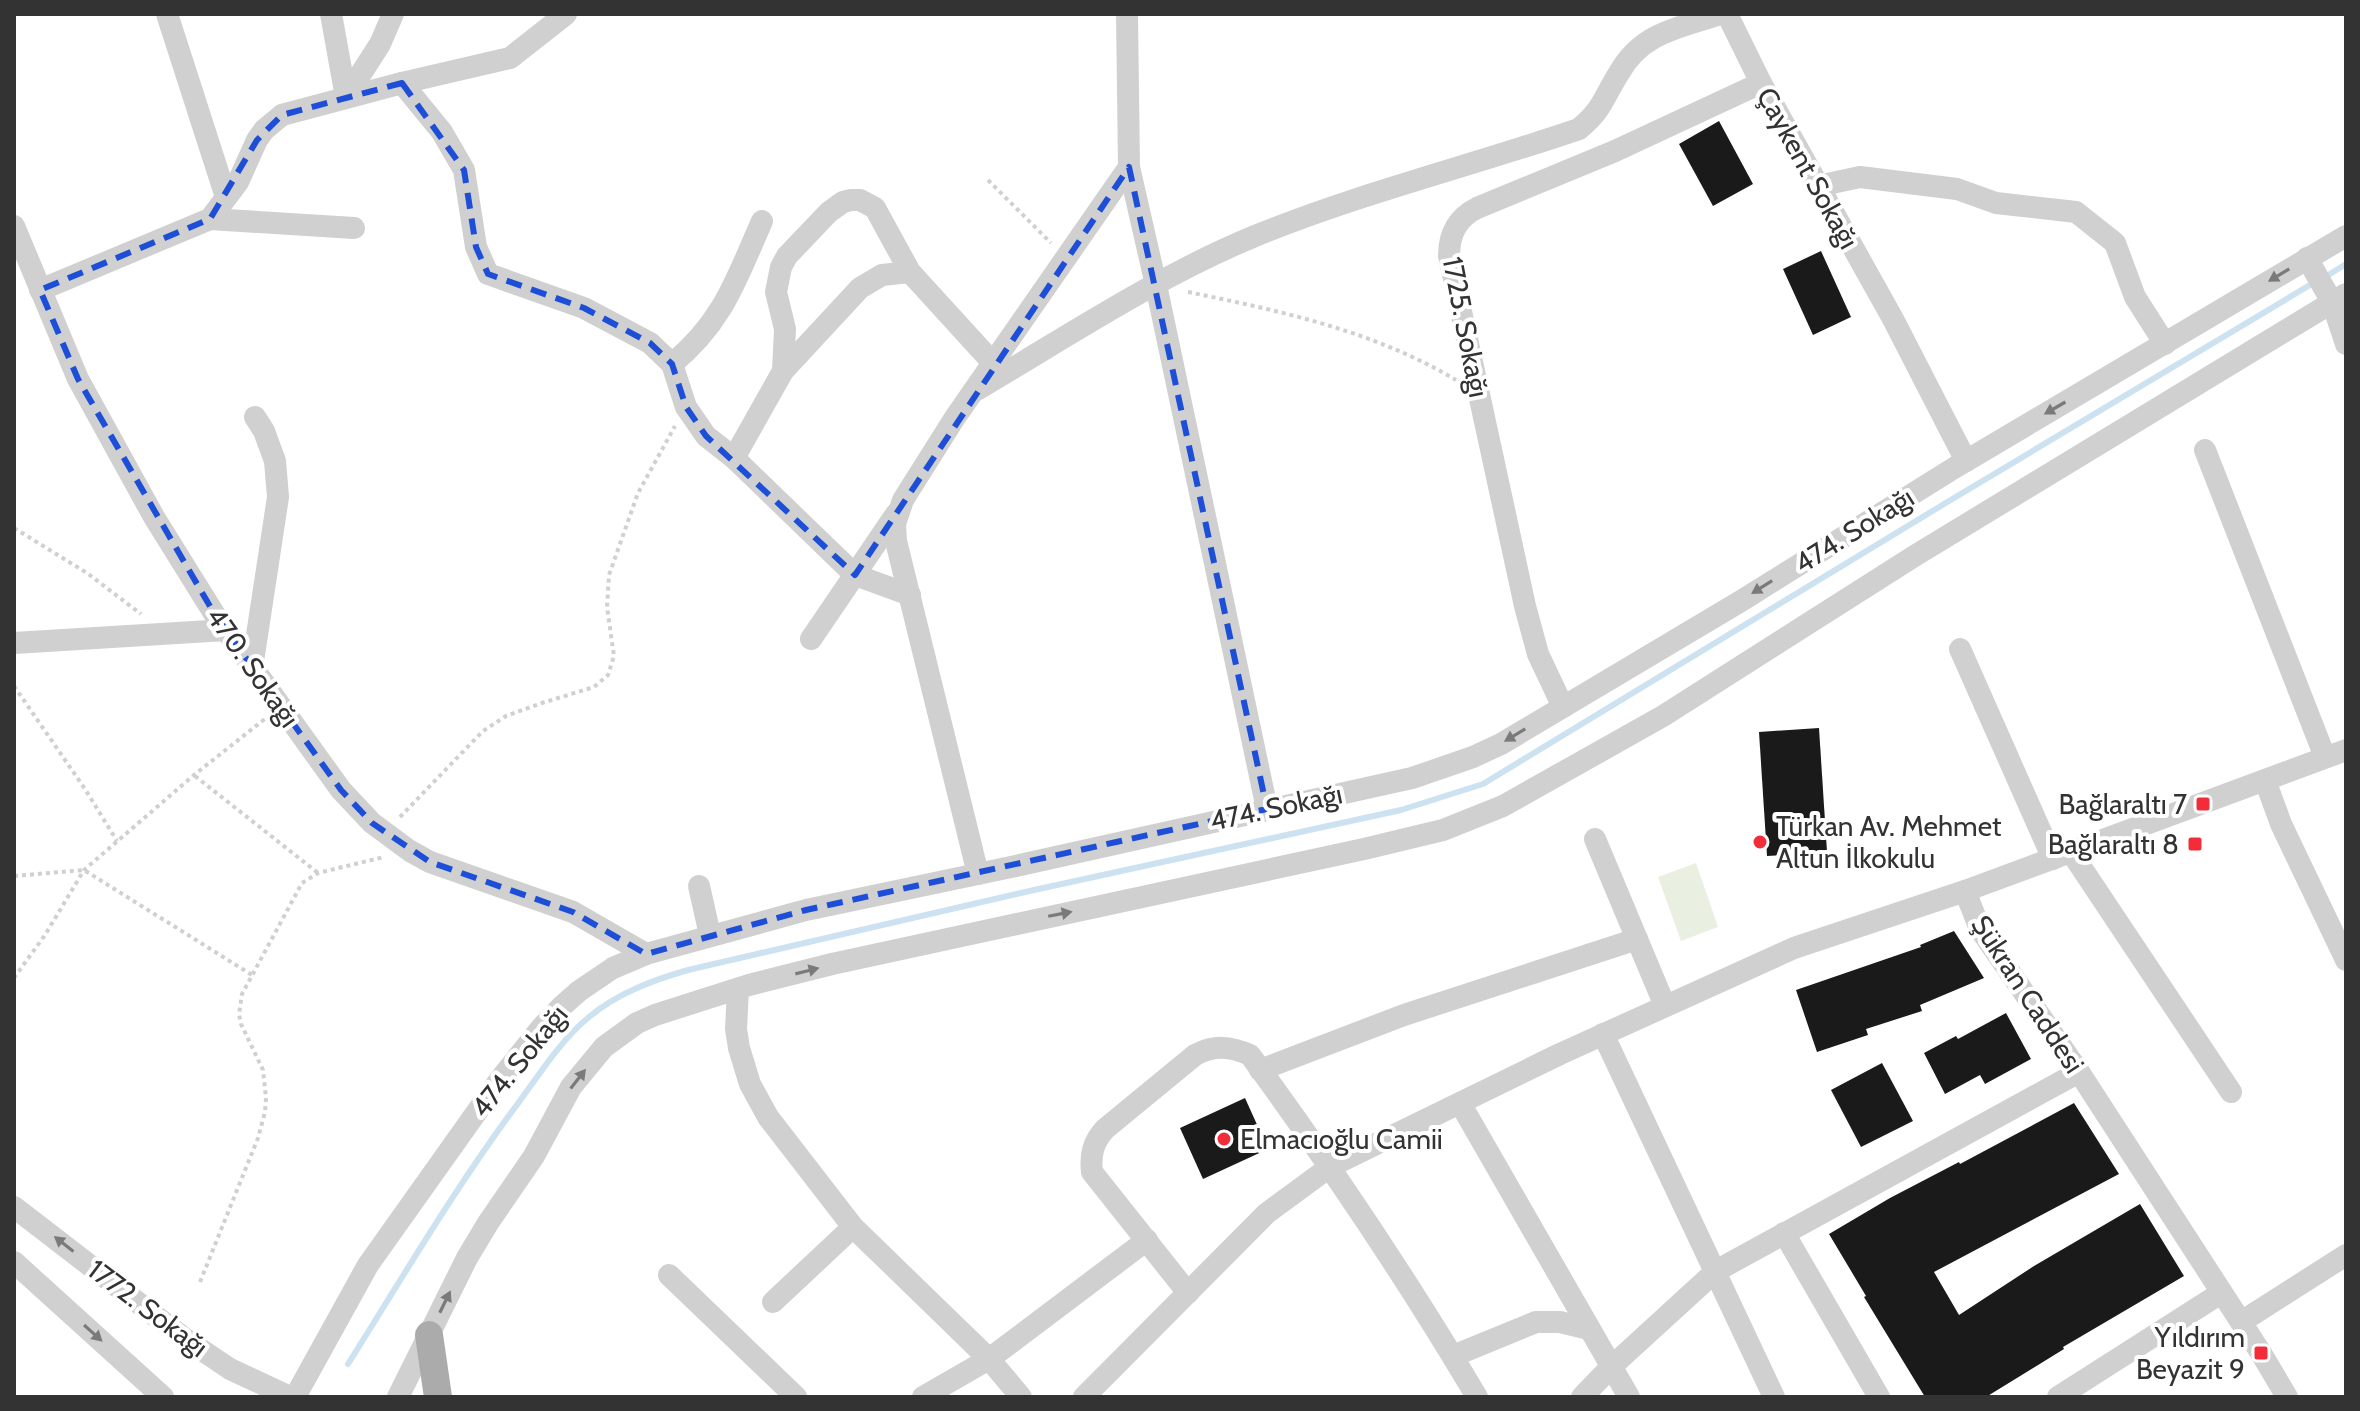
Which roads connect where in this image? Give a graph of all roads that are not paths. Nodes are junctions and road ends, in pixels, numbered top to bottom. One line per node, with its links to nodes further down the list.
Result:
1 (167, 14): 13 (street)
2 (331, 14): 10 (street)
3 (393, 14): 10 (street)
4 (566, 14): 8 (street)
5 (1127, 14): 11 (street)
6 (1720, 14): 21 (street)
7 (1727, 14): 9 (street, Çaykent Sokağı)
8 (402, 83): 10 (street); 27 (street)
9 (1761, 83): 12 (street, Çaykent Sokağı); 42 (street, 1725. Sokağı)
10 (346, 97): 13 (street)
11 (1129, 167): 21 (street); 26 (street)
12 (1818, 186): 24 (street); 33 (street, Çaykent Sokağı)
13 (226, 197): 14 (street)
14 (210, 219): 17 (street); 22 (street)
15 (762, 221): 27 (street)
16 (14, 226): 22 (street, 470. Sokağı)
17 (354, 228)
18 (2346, 236): 19 (street, 474. Sokağı)
19 (2310, 263): 23 (street); 24 (street, 474. Sokağı, one-way to 24)
20 (910, 272): 26 (street); 28 (street); 28 (street)
21 (1156, 285): 29 (street); 45 (street)
22 (40, 290): 37 (street, 470. Sokağı)
23 (2334, 296): 25 (street); 55 (street, 474. Sokağı, one-way to 23)
24 (2165, 344): 33 (street, 474. Sokağı, one-way to 33)
25 (2346, 344)
26 (993, 363): 29 (street)
27 (672, 364): 32 (street)
28 (783, 371): 32 (street)
29 (973, 392): 34 (street)
30 (255, 417): 41 (street)
31 (2205, 450): 43 (street)
32 (734, 458): 35 (street)
33 (1966, 461): 42 (street, 474. Sokağı, one-way to 42)
34 (898, 512): 35 (street); 36 (street)
35 (855, 575): 36 (street); 38 (street)
36 (910, 595): 48 (street)
37 (226, 630): 39 (street); 41 (street, 470. Sokağı)
38 (811, 639)
39 (14, 643)
40 (1960, 649): 47 (street)
41 (252, 668): 53 (street, 470. Sokağı)
42 (1563, 707): 45 (street, 474. Sokağı, one-way to 45)
43 (2336, 754): 44 (street, Şükran Caddesi)
44 (2265, 780): 47 (street, Şükran Caddesi); 54 (street)
45 (1267, 809): 48 (street, 474. Sokağı)
46 (1595, 839): 52 (street)
47 (2062, 855): 50 (street, Şükran Caddesi); 60 (street)
48 (978, 874): 51 (street, 474. Sokağı)
49 (699, 886): 51 (street)
50 (1965, 891): 56 (street); 59 (street, Şükran Caddesi)
51 (710, 935): 53 (street, 474. Sokağı)
52 (1637, 939): 56 (street); 58 (street)
53 (646, 954): 81 (street, 474. Sokağı)
54 (2346, 960)
55 (738, 989): 64 (street); 76 (street, 474. Sokağı, one-way to 55)
56 (1665, 1006): 57 (street)
57 (1603, 1034): 61 (street); 69 (street)
58 (1260, 1070): 62 (street); 66 (street)
59 (2079, 1072): 65 (street); 72 (street, Şükran Caddesi)
60 (2231, 1092)
61 (1460, 1103): 62 (street); 75 (street)
62 (1331, 1166): 71 (street); 77 (street)
63 (14, 1207): 81 (street, 1772. Sokağı, one-way to 63)
64 (853, 1227): 73 (street); 78 (street)
65 (1784, 1233): 69 (street); 92 (street)
66 (1147, 1240): 71 (street); 78 (street)
67 (2346, 1255): 74 (street)
68 (14, 1262): 80 (street, 1772. Sokağı, one-way to 80)
69 (1716, 1271): 79 (street); 91 (street)
70 (669, 1275): 84 (street)
71 (1188, 1293): 87 (street)
72 (2221, 1293): 74 (street, Şükran Caddesi); 93 (street)
73 (773, 1302)
74 (2241, 1322): 94 (street, Şükran Caddesi)
75 (1589, 1329): 77 (street); 79 (street)
76 (429, 1335): 82 (street, 474. Sokağı); 83 (main road)
77 (1453, 1356): 88 (street)
78 (989, 1359): 85 (street); 86 (street)
79 (1611, 1367): 89 (street); 90 (street)
80 (156, 1393)
81 (292, 1397)
82 (398, 1397)
83 (438, 1397)
84 (796, 1397)
85 (923, 1397)
86 (1021, 1397)
87 (1084, 1397)
88 (1477, 1397)
89 (1582, 1397)
90 (1629, 1397)
91 (1774, 1397)
92 (1879, 1397)
93 (2058, 1397)
94 (2287, 1397)

